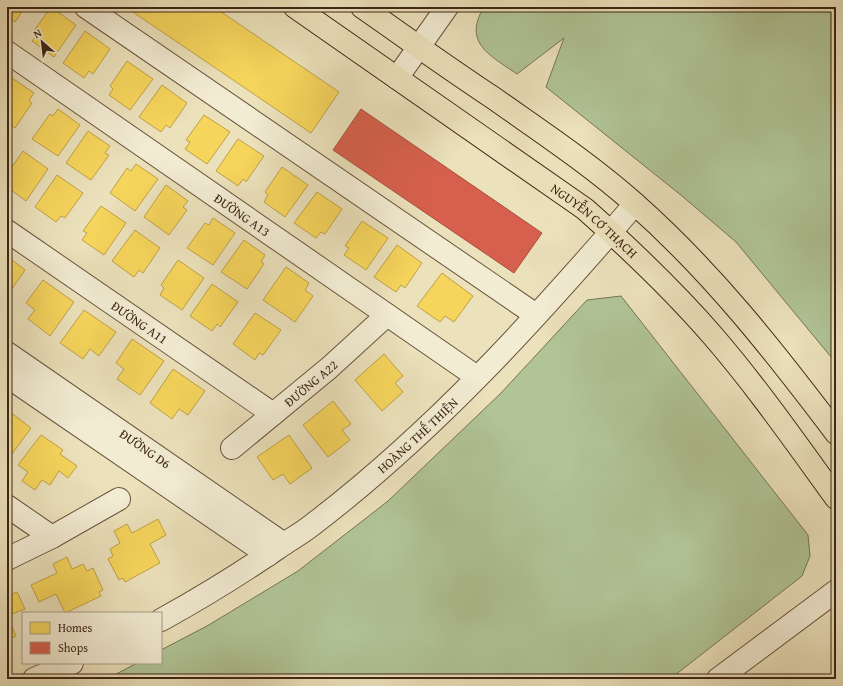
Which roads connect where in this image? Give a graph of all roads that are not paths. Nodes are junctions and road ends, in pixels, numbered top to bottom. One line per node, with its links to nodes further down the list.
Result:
1 (86, 7): 12 (street)
2 (294, 7): 7 (main road, NGUYỄN CƠ THẠCH)
3 (362, 7): 5 (main road)
4 (447, 7): 5 (street)
5 (419, 47): 7 (street); 8 (main road)
6 (7, 52): 11 (street, ĐƯỜNG A13)
7 (397, 78): 10 (main road, NGUYỄN CƠ THẠCH)
8 (635, 204): 10 (street, HOÀNG THẾ THIỆN); 17 (main road)
9 (7, 231): 16 (street, ĐƯỜNG A11)
10 (611, 232): 12 (street, HOÀNG THẾ THIỆN); 19 (main road, NGUYỄN CƠ THẠCH)
11 (387, 315): 15 (street, ĐƯỜNG A13); 16 (street, ĐƯỜNG A22)
12 (536, 315): 15 (street, HOÀNG THẾ THIỆN)
13 (7, 353): 23 (street, ĐƯỜNG D6)
14 (7, 376): 23 (street, ĐƯỜNG D6)
15 (478, 377): 23 (street, HOÀNG THẾ THIỆN)
16 (273, 414): 18 (street, ĐƯỜNG A22)
17 (836, 433)
18 (232, 448)
19 (836, 498)
20 (119, 499): 22 (street)
21 (7, 506): 22 (street)
22 (52, 537): 24 (street)
23 (276, 549): 26 (street, HOÀNG THẾ THIỆN)
24 (7, 559)
25 (836, 591): 29 (street)
26 (162, 619)
27 (70, 664): 28 (street)
28 (34, 679)
29 (718, 679)

